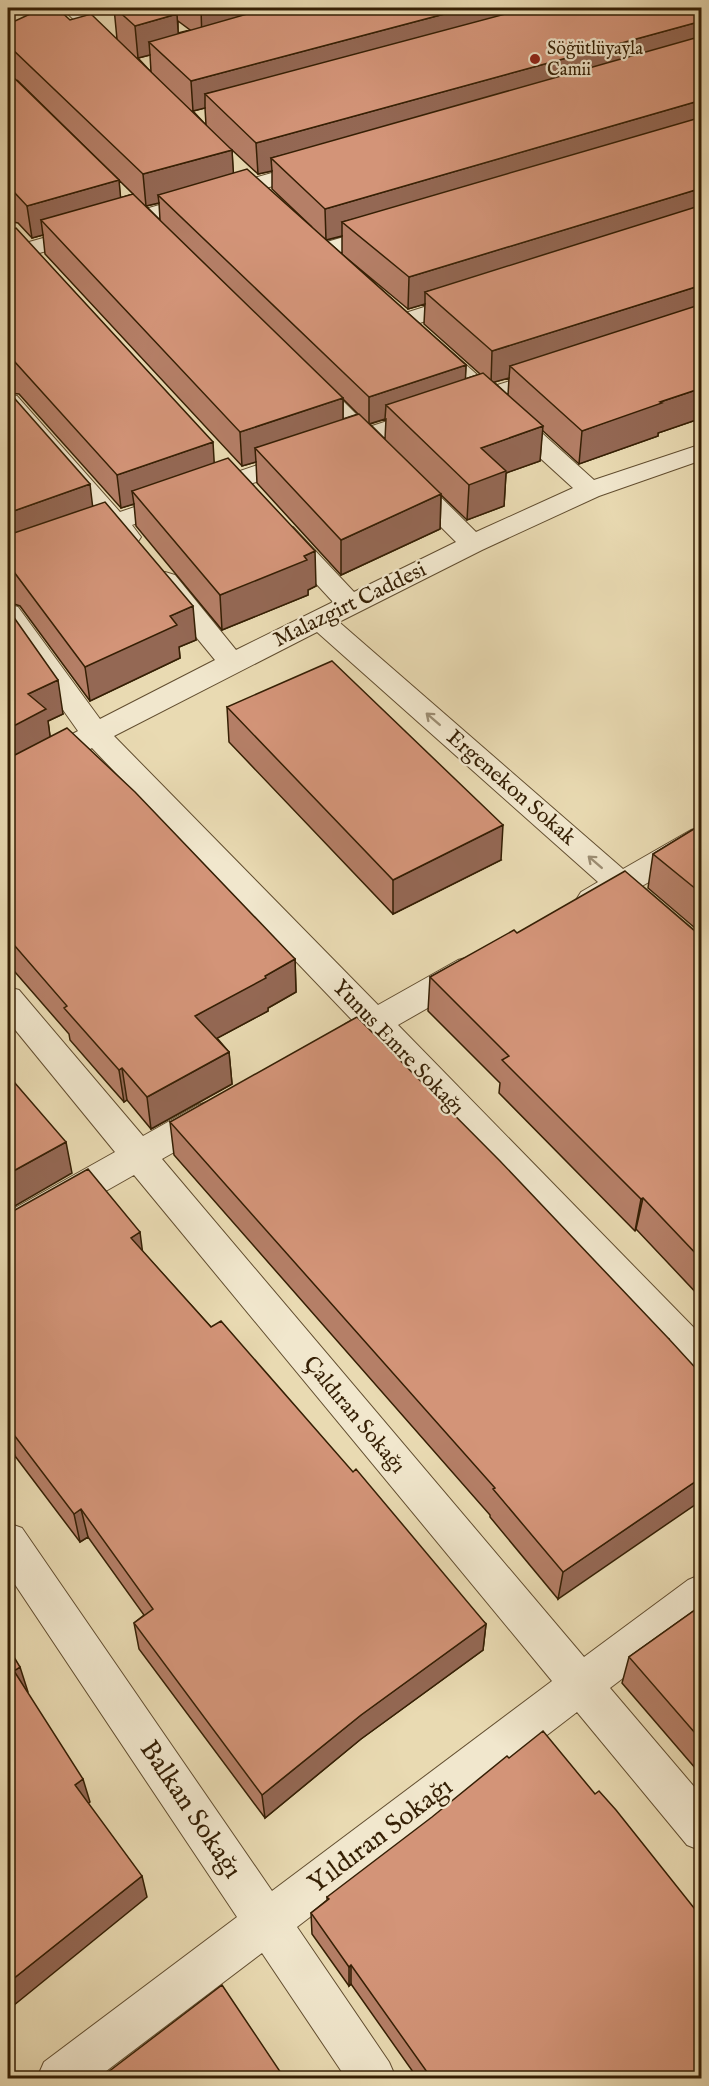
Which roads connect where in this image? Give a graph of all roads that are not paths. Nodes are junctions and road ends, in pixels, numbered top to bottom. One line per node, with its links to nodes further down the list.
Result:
1 (62, 9): 2 (street)
2 (126, 60)
3 (333, 162): 5 (street)
4 (237, 169): 5 (street)
5 (253, 185): 6 (street); 7 (street)
6 (270, 201)
7 (132, 208): 10 (street); 12 (street)
8 (411, 224): 11 (street)
9 (8, 230): 12 (street)
10 (157, 233)
11 (304, 235)
12 (25, 257)
13 (492, 292): 16 (street)
14 (291, 364): 18 (street)
15 (578, 366): 16 (street)
16 (488, 396): 18 (street); 21 (street)
17 (8, 401): 22 (street)
18 (367, 437): 20 (street); 23 (street)
19 (702, 451): 21 (street, Malazgirt Caddesi)
20 (242, 488): 22 (street); 25 (street)
21 (590, 490): 23 (street, Malazgirt Caddesi)
22 (116, 523): 24 (street); 28 (street)
23 (473, 544): 25 (street, Malazgirt Caddesi)
24 (8, 560)
25 (351, 605): 27 (street, Malazgirt Caddesi)
26 (8, 613): 29 (street, Yunus Emre Sokağı)
27 (320, 620): 28 (street, Malazgirt Caddesi); 32 (street, Ergenekon Sokak, one-way to 27)
28 (232, 663): 29 (street, Malazgirt Caddesi)
29 (95, 734): 30 (street, Malazgirt Caddesi); 37 (street, Yunus Emre Sokağı)
30 (8, 781)
31 (702, 838): 32 (street)
32 (620, 884): 33 (street); 35 (street, Ergenekon Sokak)
33 (568, 913)
34 (497, 953): 37 (street)
35 (702, 956)
36 (8, 999): 40 (street, Çaldıran Sokağı)
37 (374, 1023): 38 (street); 42 (street, Yunus Emre Sokağı)
38 (333, 1046)
39 (241, 1098): 40 (street)
40 (138, 1156): 41 (street); 45 (street, Çaldıran Sokağı)
41 (8, 1229)
42 (702, 1361)
43 (8, 1541): 47 (street, Balkan Sokağı)
44 (702, 1593): 45 (street, Yıldıran Sokağı)
45 (580, 1685): 46 (street, Çaldıran Sokağı); 47 (street, Yıldıran Sokağı)
46 (702, 1830)
47 (266, 1922): 48 (street, Yıldıran Sokağı); 49 (street, Balkan Sokağı)
48 (60, 2079)
49 (373, 2079)

